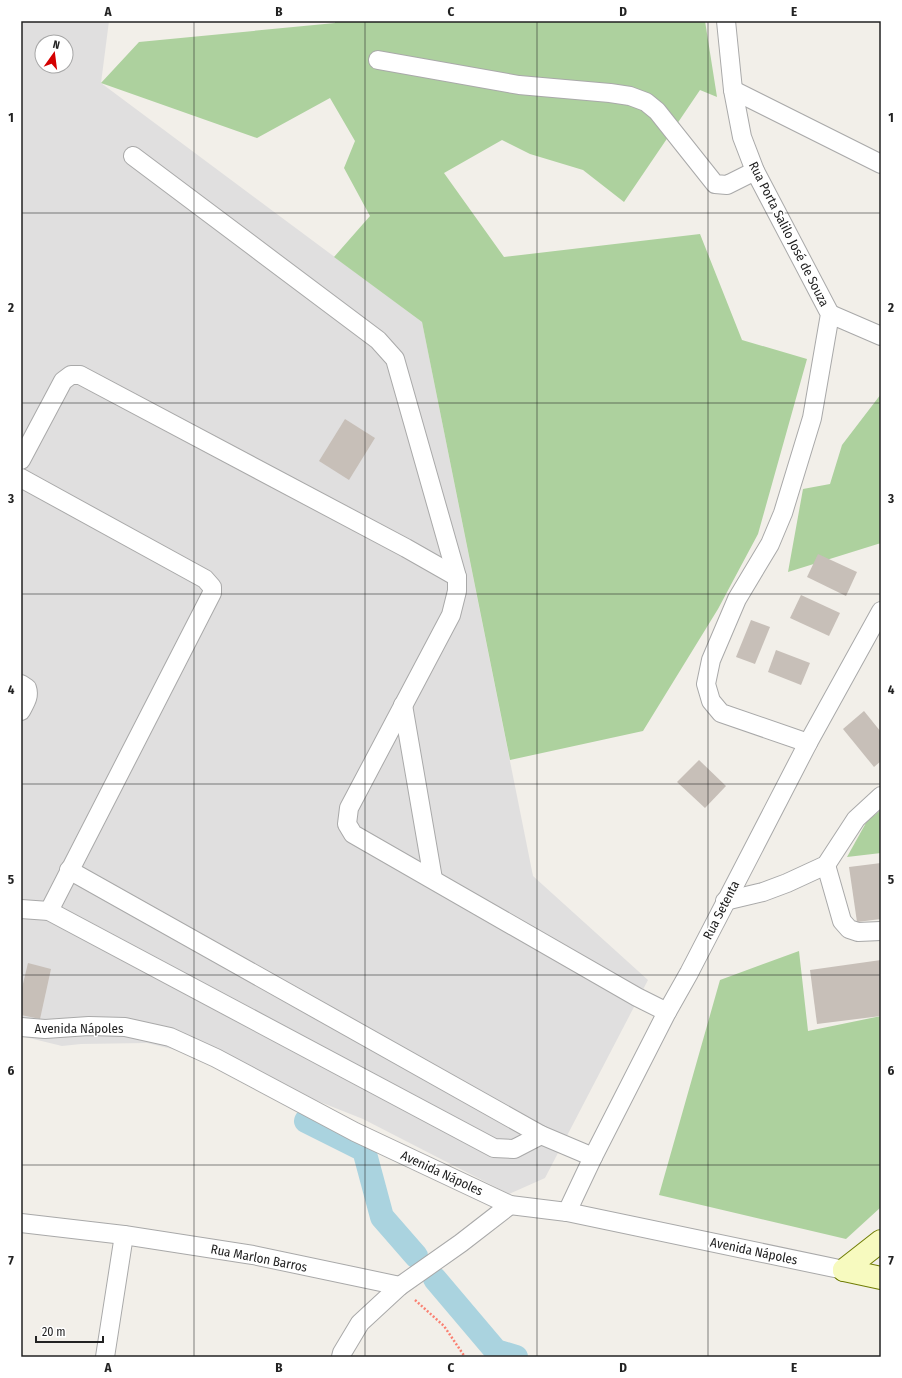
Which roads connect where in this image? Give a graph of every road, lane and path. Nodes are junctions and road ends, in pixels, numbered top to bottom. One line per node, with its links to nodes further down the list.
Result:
1 (726, 21): 3 (street, Rua Porta Salilo José de Souza)
2 (378, 60): 6 (street)
3 (733, 90): 5 (street); 6 (street, Rua Porta Salilo José de Souza)
4 (133, 156): 11 (street)
5 (881, 164)
6 (755, 171): 7 (street, Rua Porta Salilo José de Souza)
7 (830, 314): 8 (street); 16 (street, Rua Porta Salilo José de Souza)
8 (881, 336)
9 (21, 460): 11 (street)
10 (21, 478): 19 (street)
11 (457, 577): 14 (street)
12 (881, 611): 16 (street, Rua Setenta)
13 (21, 684): 15 (street)
14 (403, 705): 20 (street); 20 (street)
15 (21, 712)
16 (808, 742): 21 (street, Rua Setenta)
17 (881, 796): 18 (street)
18 (826, 865): 21 (street); 24 (street)
19 (69, 870): 23 (street); 27 (street)
20 (433, 879): 25 (street)
21 (725, 901): 25 (street, Rua Setenta)
22 (21, 909): 23 (street)
23 (49, 911): 27 (street)
24 (881, 931)
25 (667, 1012): 28 (street, Rua Setenta)
26 (21, 1027): 29 (street, Avenida Nápoles)
27 (541, 1135): 28 (street)
28 (593, 1157): 30 (street, Rua Setenta)
29 (510, 1205): 30 (street, Avenida Nápoles); 36 (street)
30 (567, 1212): 34 (street, Avenida Nápoles)
31 (21, 1223): 32 (street, Rua Marlon Barros)
32 (124, 1235): 36 (street, Rua Marlon Barros); 37 (street)
33 (881, 1241): 34 (main road)
34 (844, 1270): 35 (main road, Avenida Nápoles)
35 (881, 1278)
36 (400, 1286): 38 (street); 39 (path)
37 (104, 1357)
38 (341, 1357)
39 (465, 1357)

